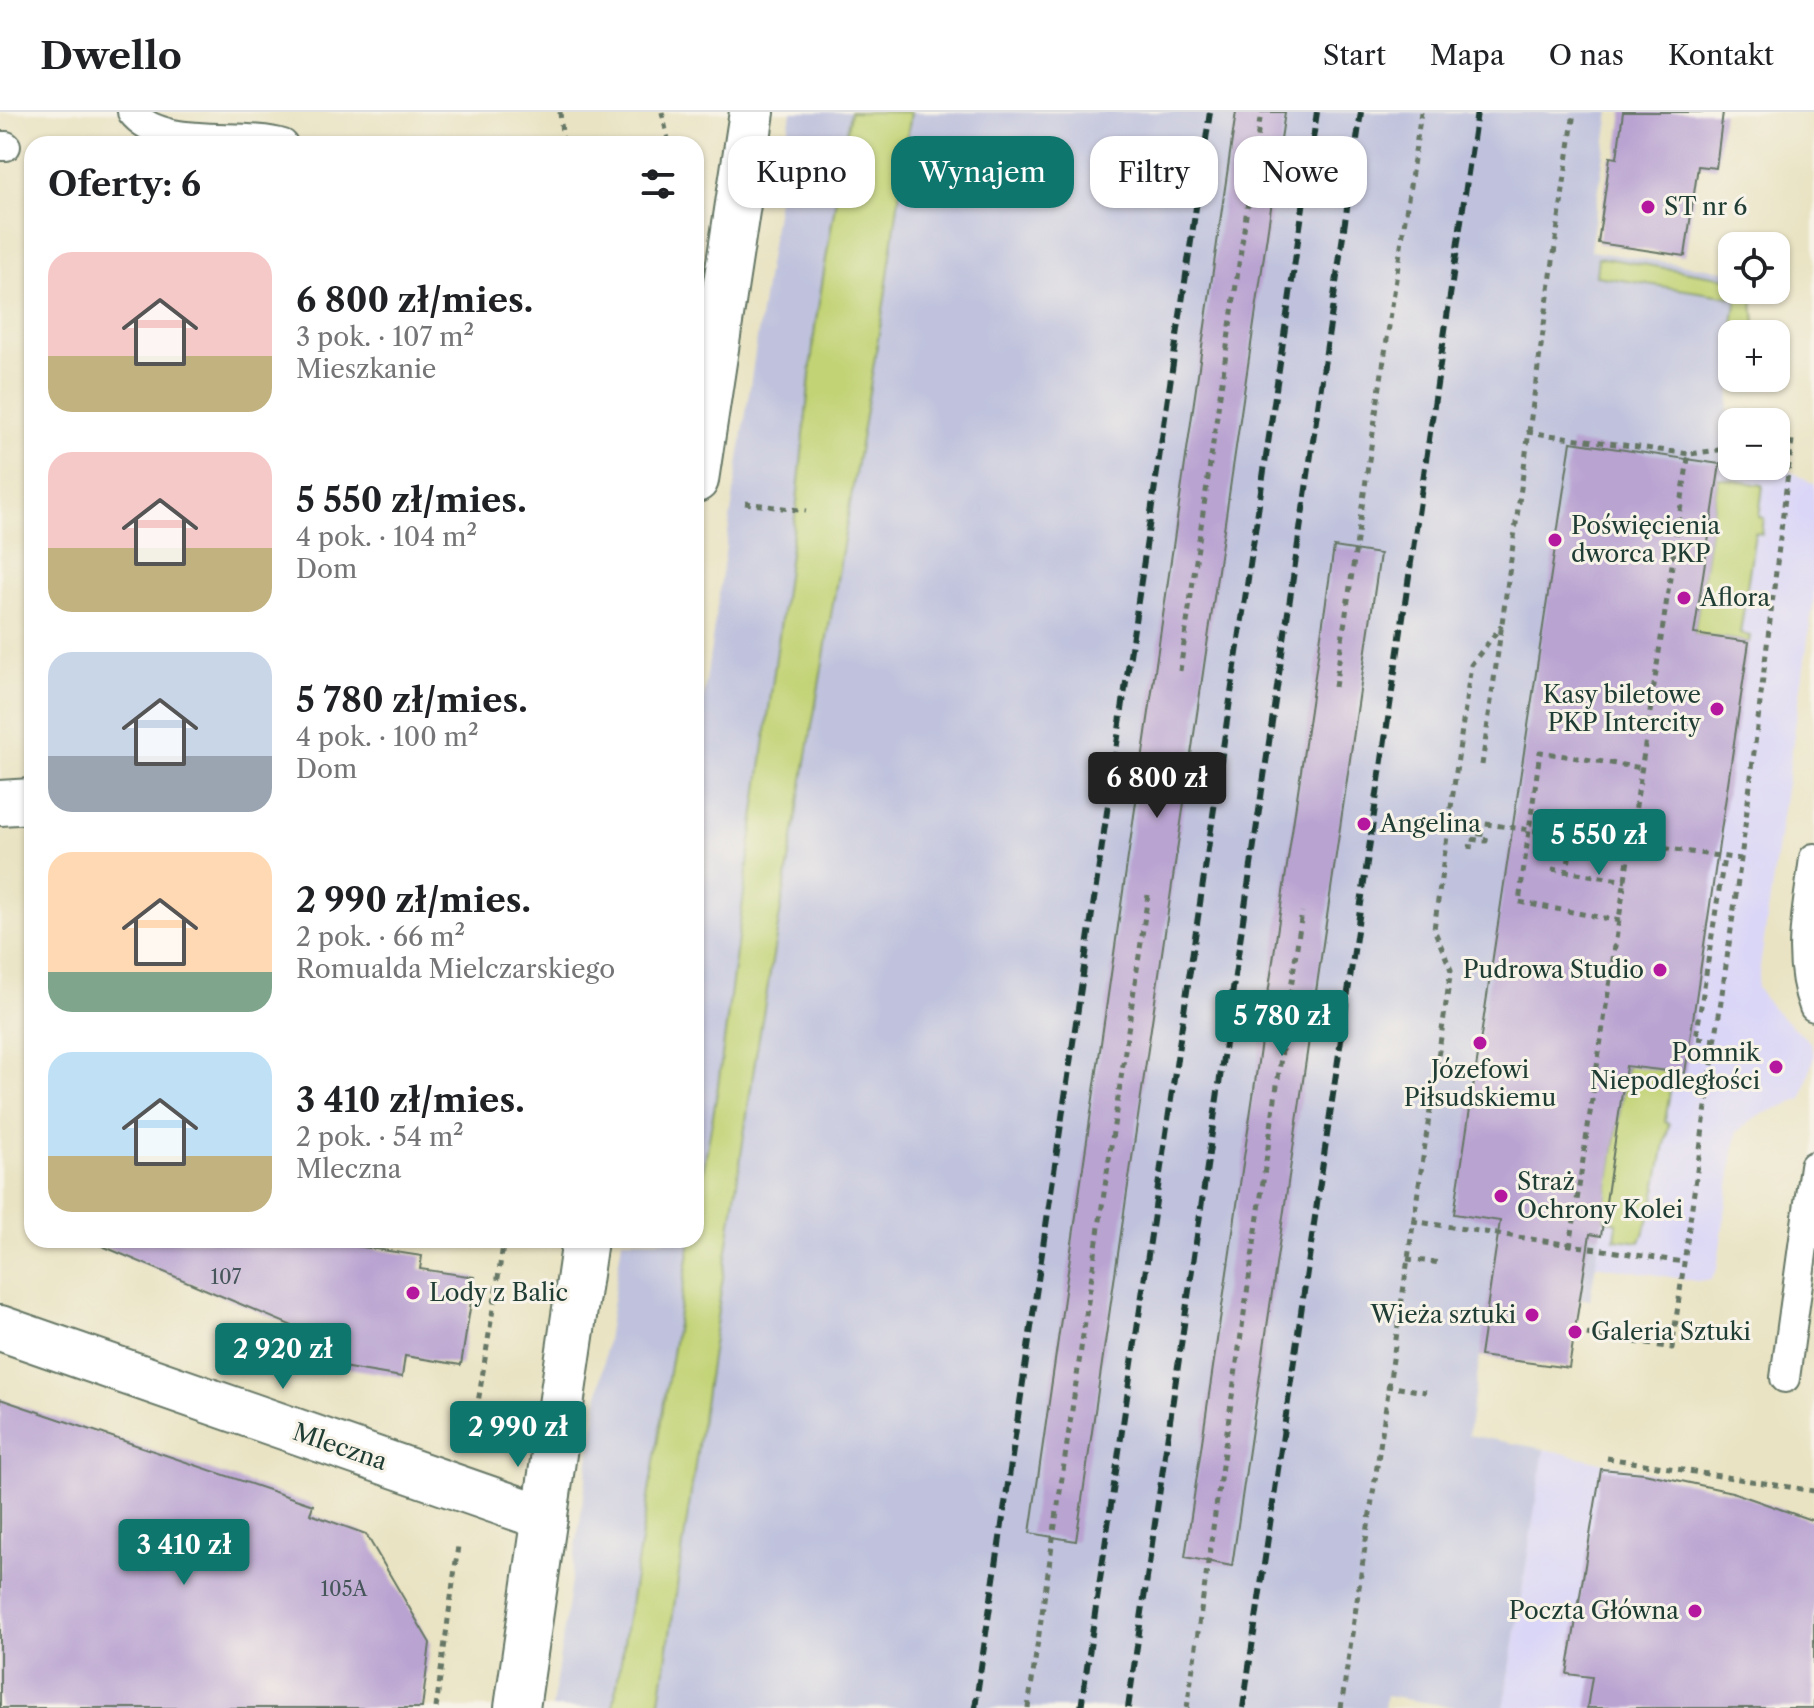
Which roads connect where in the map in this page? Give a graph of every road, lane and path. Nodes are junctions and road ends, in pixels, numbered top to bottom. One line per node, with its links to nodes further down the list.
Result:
1 (132, 112): 8 (lane)
2 (560, 112): 9 (path)
3 (662, 112): 10 (path)
4 (752, 112): 11 (street)
5 (1261, 112): 19 (path)
6 (1421, 112): 20 (path)
7 (1574, 112): 12 (path)
8 (198, 136)
9 (562, 136)
10 (667, 136)
11 (704, 427)
12 (1527, 432): 14 (path); 18 (path)
13 (1718, 450): 14 (path)
14 (1690, 454): 22 (path)
15 (1787, 480): 32 (path)
16 (743, 503): 17 (path)
17 (806, 511)
18 (1502, 625): 21 (path); 25 (path)
19 (1180, 671)
20 (1335, 687)
21 (1482, 765)
22 (1642, 768): 29 (path); 36 (path)
23 (24, 802): 24 (street)
24 (0, 803)
25 (1450, 819): 26 (path); 40 (path)
26 (1474, 822): 27 (path); 29 (path)
27 (1463, 824)
28 (1572, 840): 33 (path)
29 (1631, 845): 30 (path); 33 (path)
30 (1724, 858): 32 (path); 38 (path)
31 (1814, 858): 37 (lane)
32 (1741, 859): 38 (path)
33 (1626, 881): 36 (path)
34 (1148, 895): 55 (path)
35 (1302, 912): 56 (path)
36 (1620, 921): 41 (path)
37 (1814, 1007)
38 (1716, 1040): 44 (path)
39 (1814, 1166): 48 (lane)
40 (1412, 1221): 41 (path); 43 (path)
41 (1570, 1247): 44 (path)
42 (584, 1248): 53 (street)
43 (1407, 1259): 45 (path); 49 (path)
44 (1683, 1262): 47 (path)
45 (1442, 1263)
46 (0, 1328): 53 (street, Mleczna)
47 (1575, 1332)
48 (1785, 1378)
49 (1386, 1386): 50 (path); 57 (path)
50 (1426, 1392)
51 (1607, 1458): 52 (path)
52 (1813, 1491)
53 (545, 1518): 54 (street)
54 (517, 1708)
55 (1028, 1708)
56 (1187, 1708)
57 (1341, 1708)

